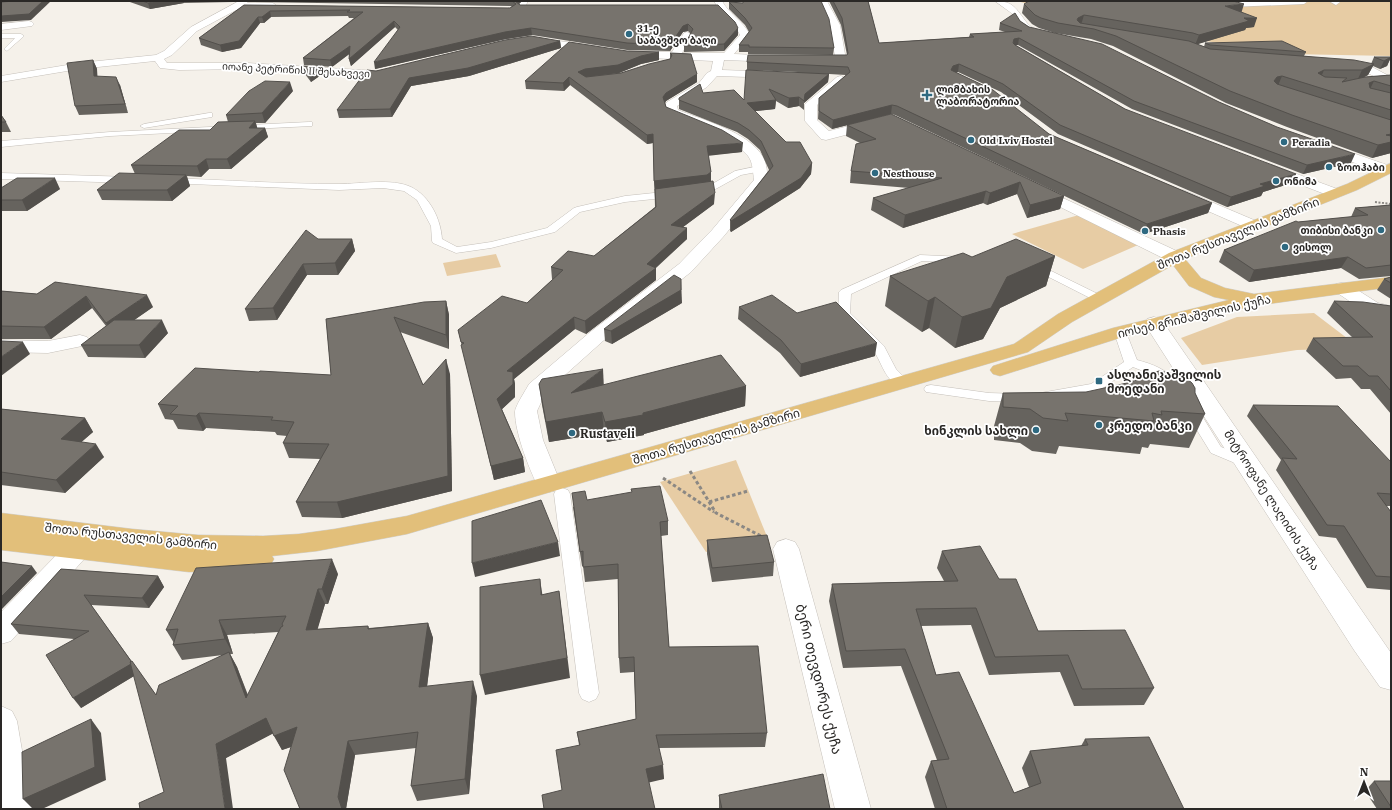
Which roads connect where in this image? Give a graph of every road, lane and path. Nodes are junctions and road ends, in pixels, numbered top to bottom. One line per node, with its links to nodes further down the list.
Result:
1 (823, 1): 25 (street)
2 (999, 1): 10 (street)
3 (1156, 1): 5 (street)
4 (1304, 1): 5 (street)
5 (1255, 2)
6 (240, 3): 9 (street); 23 (street)
7 (525, 5): 17 (street)
8 (717, 5): 27 (street)
9 (283, 6)
10 (1021, 19): 11 (street); 16 (street)
11 (1036, 21)
12 (29, 24): 13 (street)
13 (1, 27)
14 (687, 35): 22 (street)
15 (1, 36): 19 (lane)
16 (1060, 37)
17 (514, 42): 18 (street); 20 (street)
18 (491, 47)
19 (7, 49)
20 (603, 50)
21 (619, 53): 22 (street)
22 (675, 56): 27 (street)
23 (158, 58): 29 (street, იოანე პეტრიწის II შესახვევი); 32 (street)
24 (788, 59): 27 (street)
25 (803, 59)
26 (654, 65): 27 (street)
27 (718, 65): 30 (street); 43 (street)
28 (1334, 65): 33 (street)
29 (404, 68)
30 (787, 76)
31 (826, 77): 36 (street)
32 (1, 78)
33 (1391, 82): 34 (lane)
34 (1377, 84)
35 (209, 115): 38 (lane)
36 (891, 119)
37 (309, 124): 38 (lane)
38 (110, 134): 39 (lane)
39 (1, 144)
40 (1316, 144): 42 (street)
41 (1257, 164): 51 (street)
42 (1388, 168): 49 (main road, შოთა რუსთაველის გამზირი)
43 (759, 169): 46 (lane); 74 (street)
44 (1, 176): 45 (lane)
45 (142, 180)
46 (157, 180)
47 (1026, 184): 55 (street)
48 (1385, 185): 49 (main road)
49 (1352, 187): 51 (main road, შოთა რუსთაველის გამზირი)
50 (1170, 189): 54 (street)
51 (1335, 193): 54 (main road, შოთა რუსთაველის გამზირი)
52 (1375, 202): 53 (path)
53 (1391, 204)
54 (1255, 226): 55 (main road, შოთა რუსთაველის გამზირი)
55 (1175, 257): 60 (main road, შოთა რუსთაველის გამზირი); 61 (main road)
56 (974, 260): 69 (lane)
57 (1019, 262): 60 (lane)
58 (1391, 282): 59 (main road, იოსებ გრიშაშვილის ქუჩა)
59 (1342, 288): 61 (main road, იოსებ გრიშაშვილის ქუჩა); 62 (street)
60 (1100, 299): 69 (main road, შოთა რუსთაველის გამზირი)
61 (1253, 300): 63 (main road, იოსებ გრიშაშვილის ქუჩა)
62 (1391, 312)
63 (1154, 323): 64 (main road, იოსებ გრიშაშვილის ქუჩა); 71 (street, მიტროფანე ლაღიძის ქუჩა)
64 (1120, 332): 67 (main road, იოსებ გრიშაშვილის ქუჩა); 68 (lane)
65 (80, 341): 66 (street)
66 (1, 346)
67 (1024, 363): 70 (main road, შოთა რუსთაველის გამზირი)
68 (1131, 363): 70 (lane); 71 (lane)
69 (902, 382): 74 (main road, შოთა რუსთაველის გამზირი)
70 (931, 389): 74 (main road, შოთა რუსთაველის გამზირი)
71 (1247, 462): 83 (street, მიტროფანე ლაღიძის ქუჩა)
72 (690, 471): 76 (path)
73 (663, 478): 77 (path)
74 (555, 489): 78 (main road, შოთა რუსთაველის გამზირი); 81 (main road, შოთა რუსთაველის გამზირი); 84 (lane)
75 (748, 491): 76 (path)
76 (709, 502): 77 (path)
77 (716, 513): 80 (path)
78 (1, 522)
79 (1, 540): 81 (main road, შოთა რუსთაველის გამზირი)
80 (786, 549): 87 (street, ბერი თევდორეს ქუჩა)
81 (77, 550): 82 (street)
82 (1, 632)
83 (1391, 677)
84 (589, 693)
85 (1, 720): 86 (street)
86 (14, 809)
87 (852, 809)

